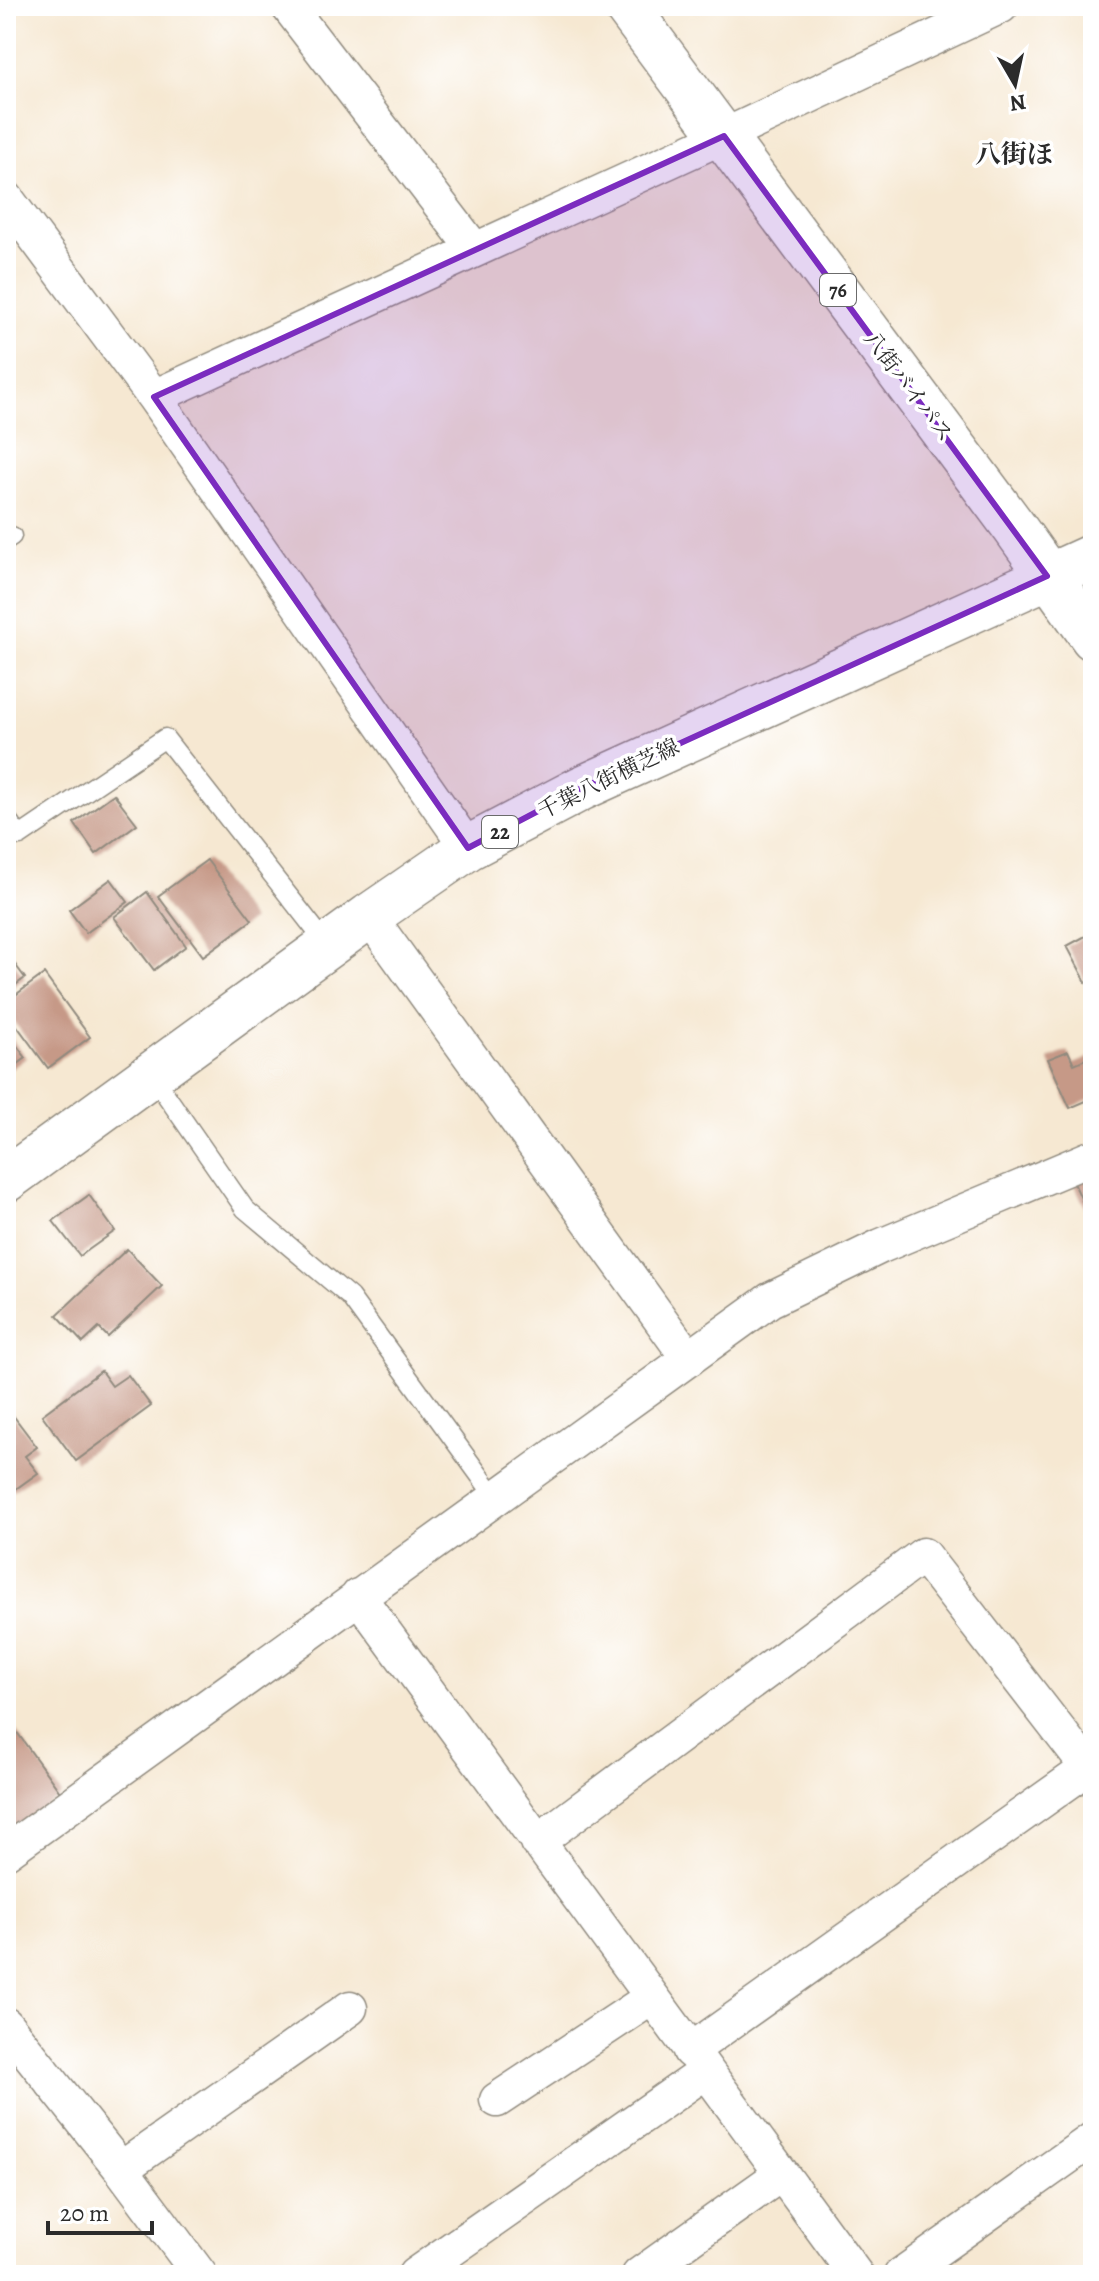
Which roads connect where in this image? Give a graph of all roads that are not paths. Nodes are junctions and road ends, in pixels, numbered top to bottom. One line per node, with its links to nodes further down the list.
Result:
1 (288, 6): 6 (street)
2 (626, 6): 4 (main road, 八街バイパス / 76)
3 (1001, 6): 4 (street)
4 (724, 136): 6 (street); 9 (main road, 八街バイパス / 76)
5 (6, 198): 7 (street)
6 (474, 249): 7 (street)
7 (154, 397): 12 (street)
8 (1093, 556): 9 (main road, 千葉八街横芝線 / 22)
9 (1047, 576): 10 (main road, 76); 12 (main road, 千葉八街横芝線 / 22)
10 (1093, 638)
11 (6, 818): 14 (lane)
12 (468, 848): 13 (main road, 千葉八街横芝線 / 22)
13 (369, 916): 14 (main road, 千葉八街横芝線 / 22); 18 (street)
14 (328, 946): 15 (main road, 千葉八街横芝線 / 22)
15 (152, 1075): 17 (main road, 千葉八街横芝線 / 22); 19 (lane)
16 (1093, 1157): 18 (street)
17 (6, 1180)
18 (689, 1359): 19 (street)
19 (496, 1498): 20 (street)
20 (358, 1596): 21 (street); 22 (street)
21 (537, 1842): 23 (street); 26 (street)
22 (6, 1852)
23 (651, 1998): 26 (street); 27 (street)
24 (350, 2008): 29 (street)
25 (6, 2025): 29 (street)
26 (698, 2062): 30 (street); 32 (street)
27 (497, 2100)
28 (1093, 2139): 35 (street)
29 (121, 2169): 31 (street)
30 (781, 2174): 33 (street); 34 (street)
31 (200, 2275)
32 (415, 2275)
33 (639, 2275)
34 (856, 2275)
35 (901, 2275)

